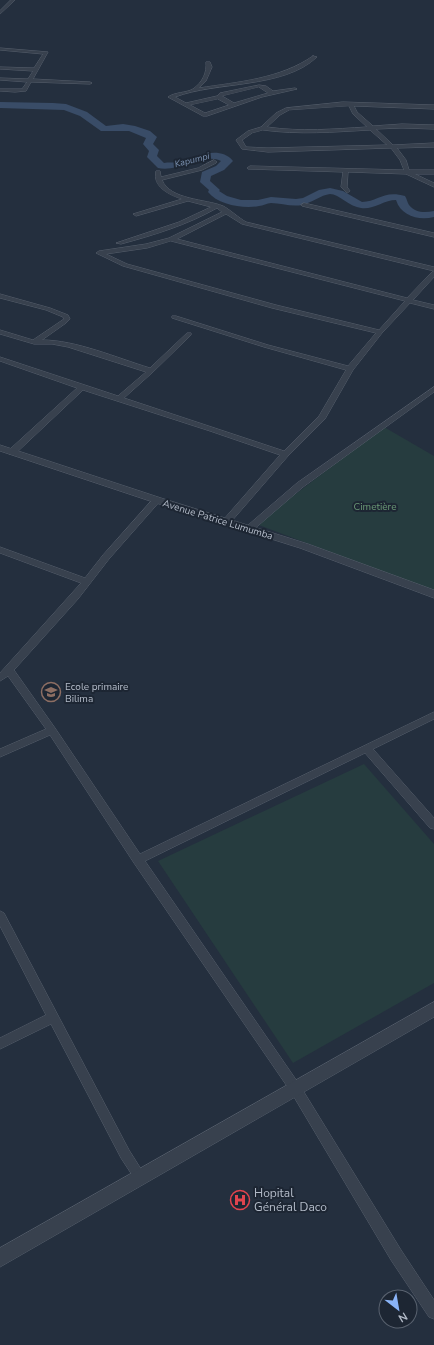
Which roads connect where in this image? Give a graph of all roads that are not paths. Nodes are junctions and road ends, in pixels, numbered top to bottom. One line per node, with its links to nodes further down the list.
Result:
1 (13, 0): 2 (street)
2 (0, 13)
3 (0, 49): 7 (street)
4 (315, 57): 13 (street)
5 (208, 64): 13 (street)
6 (0, 68): 7 (street)
7 (36, 70): 9 (street)
8 (0, 79): 9 (street)
9 (29, 81): 10 (street); 12 (street)
10 (90, 83)
11 (295, 89): 14 (street)
12 (0, 90)
13 (195, 90): 17 (street)
14 (272, 93): 15 (street); 16 (street)
15 (219, 97): 16 (street); 17 (street)
16 (233, 104): 17 (street)
17 (185, 105)
18 (351, 105): 19 (street); 21 (street); 22 (street)
19 (434, 107)
20 (434, 127): 22 (street)
21 (263, 128): 22 (street); 24 (street)
22 (372, 128): 24 (street)
23 (434, 145): 24 (street)
24 (391, 146): 29 (street)
25 (214, 162): 31 (street)
26 (250, 168): 27 (street)
27 (346, 170): 29 (street); 33 (street)
28 (158, 172): 31 (street)
29 (407, 172): 30 (street); 32 (street)
30 (434, 172)
31 (159, 179): 34 (street)
32 (434, 185)
33 (347, 191)
34 (190, 199): 36 (street); 38 (street)
35 (304, 205): 39 (street)
36 (217, 206): 37 (street); 41 (street)
37 (226, 212): 40 (street); 42 (street)
38 (136, 214)
39 (434, 235)
40 (171, 239): 45 (street); 49 (street)
41 (119, 243)
42 (434, 269)
43 (434, 273): 45 (street)
44 (0, 296): 51 (street)
45 (409, 300): 46 (street); 49 (street)
46 (434, 307)
47 (174, 317): 53 (street)
48 (0, 332): 51 (street)
49 (380, 332): 53 (street)
50 (189, 334): 54 (street)
51 (34, 342): 54 (street)
52 (0, 360): 55 (street)
53 (350, 369): 60 (street)
54 (151, 371): 57 (street)
55 (82, 387): 57 (street); 59 (street)
56 (434, 389): 63 (street)
57 (119, 399): 60 (street)
58 (0, 448): 59 (street, Avenue Patrice Lumumba)
59 (12, 452): 61 (street, Avenue Patrice Lumumba)
60 (285, 454): 62 (street)
61 (156, 500): 62 (street, Avenue Patrice Lumumba); 65 (street)
62 (227, 521): 63 (street, Avenue Patrice Lumumba)
63 (250, 528): 66 (street, Avenue Patrice Lumumba)
64 (0, 550): 65 (street)
65 (86, 582): 67 (street)
66 (434, 594)
67 (9, 670): 68 (street); 70 (street)
68 (0, 678)
69 (434, 715): 71 (street)
70 (52, 730): 72 (street); 74 (street)
71 (367, 749): 73 (street); 74 (street)
72 (0, 752)
73 (434, 825)
74 (138, 860): 79 (street)
75 (0, 916): 77 (street)
76 (434, 1009): 79 (street)
77 (54, 1017): 78 (street); 80 (street)
78 (0, 1044)
79 (295, 1088): 80 (street); 82 (street)
80 (140, 1178): 81 (street)
81 (0, 1258)
82 (434, 1312)

